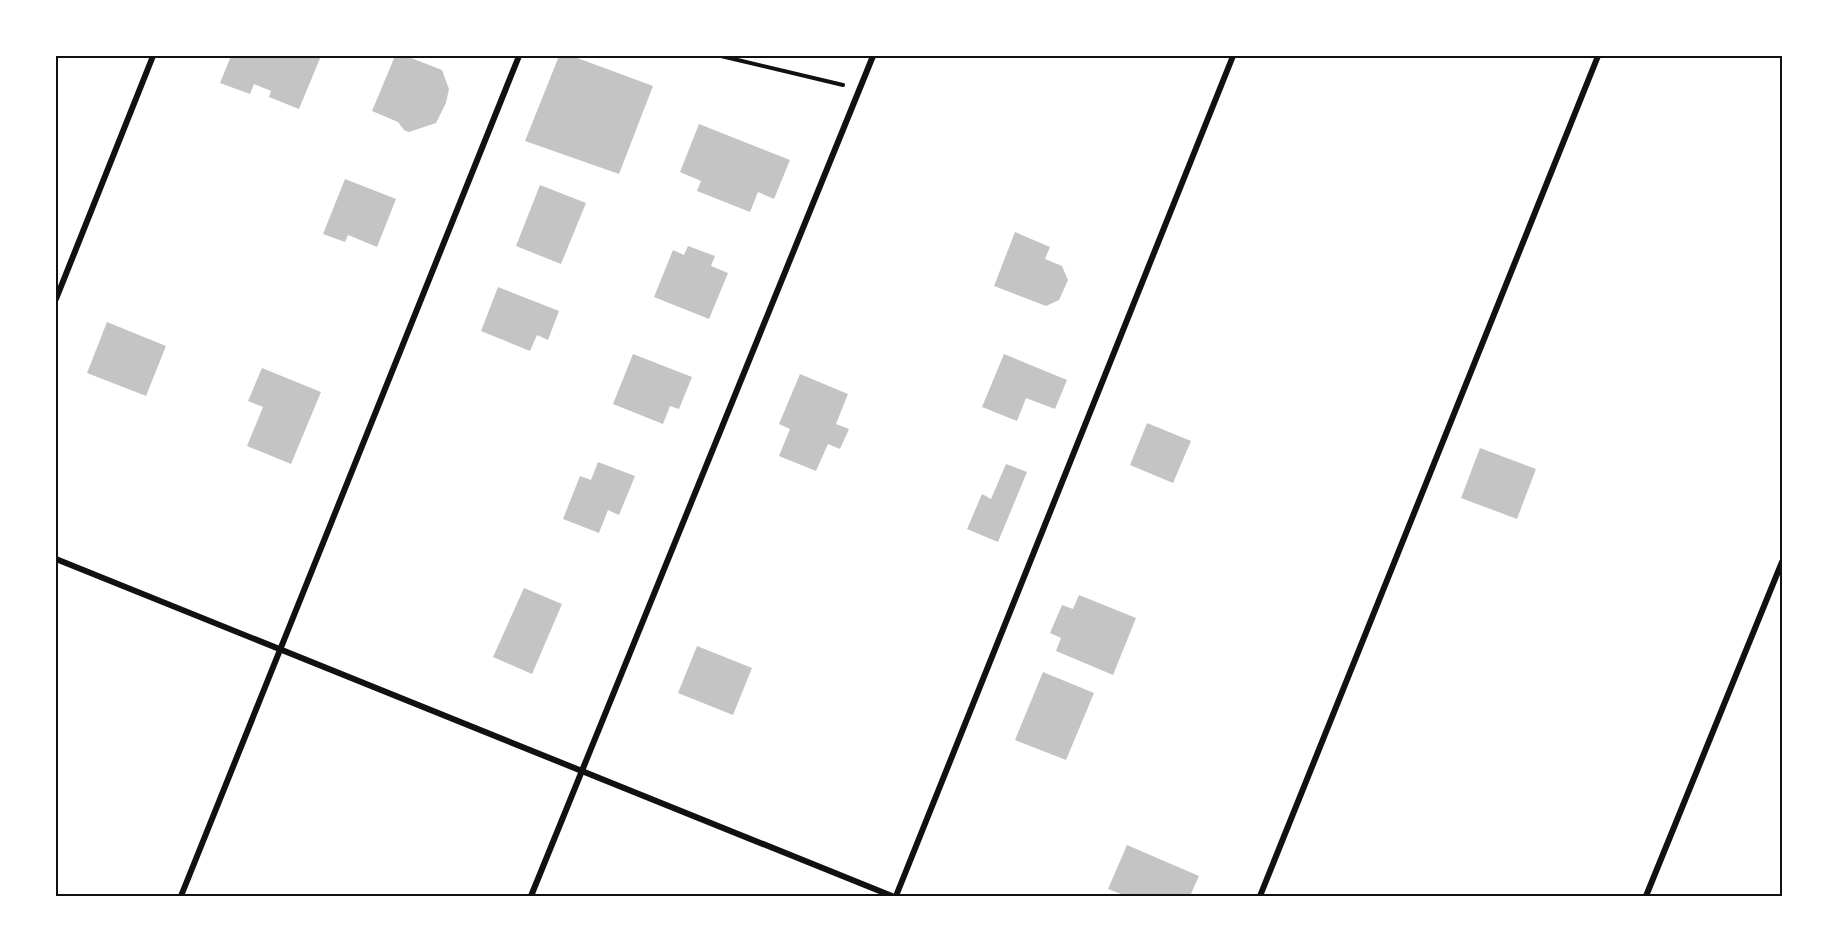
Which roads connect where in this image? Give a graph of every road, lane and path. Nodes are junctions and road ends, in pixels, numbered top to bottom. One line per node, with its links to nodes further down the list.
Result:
1 (153, 56): 8 (street)
2 (519, 56): 11 (street)
3 (721, 56): 7 (path)
4 (873, 56): 7 (street)
5 (1233, 56): 15 (street)
6 (1598, 56): 16 (street)
7 (860, 89): 12 (street)
8 (56, 299)
9 (56, 559): 11 (street)
10 (1782, 562): 17 (street)
11 (279, 650): 12 (street); 13 (street)
12 (581, 771): 14 (street); 15 (street)
13 (181, 897)
14 (531, 897)
15 (894, 897)
16 (1260, 897)
17 (1646, 897)

